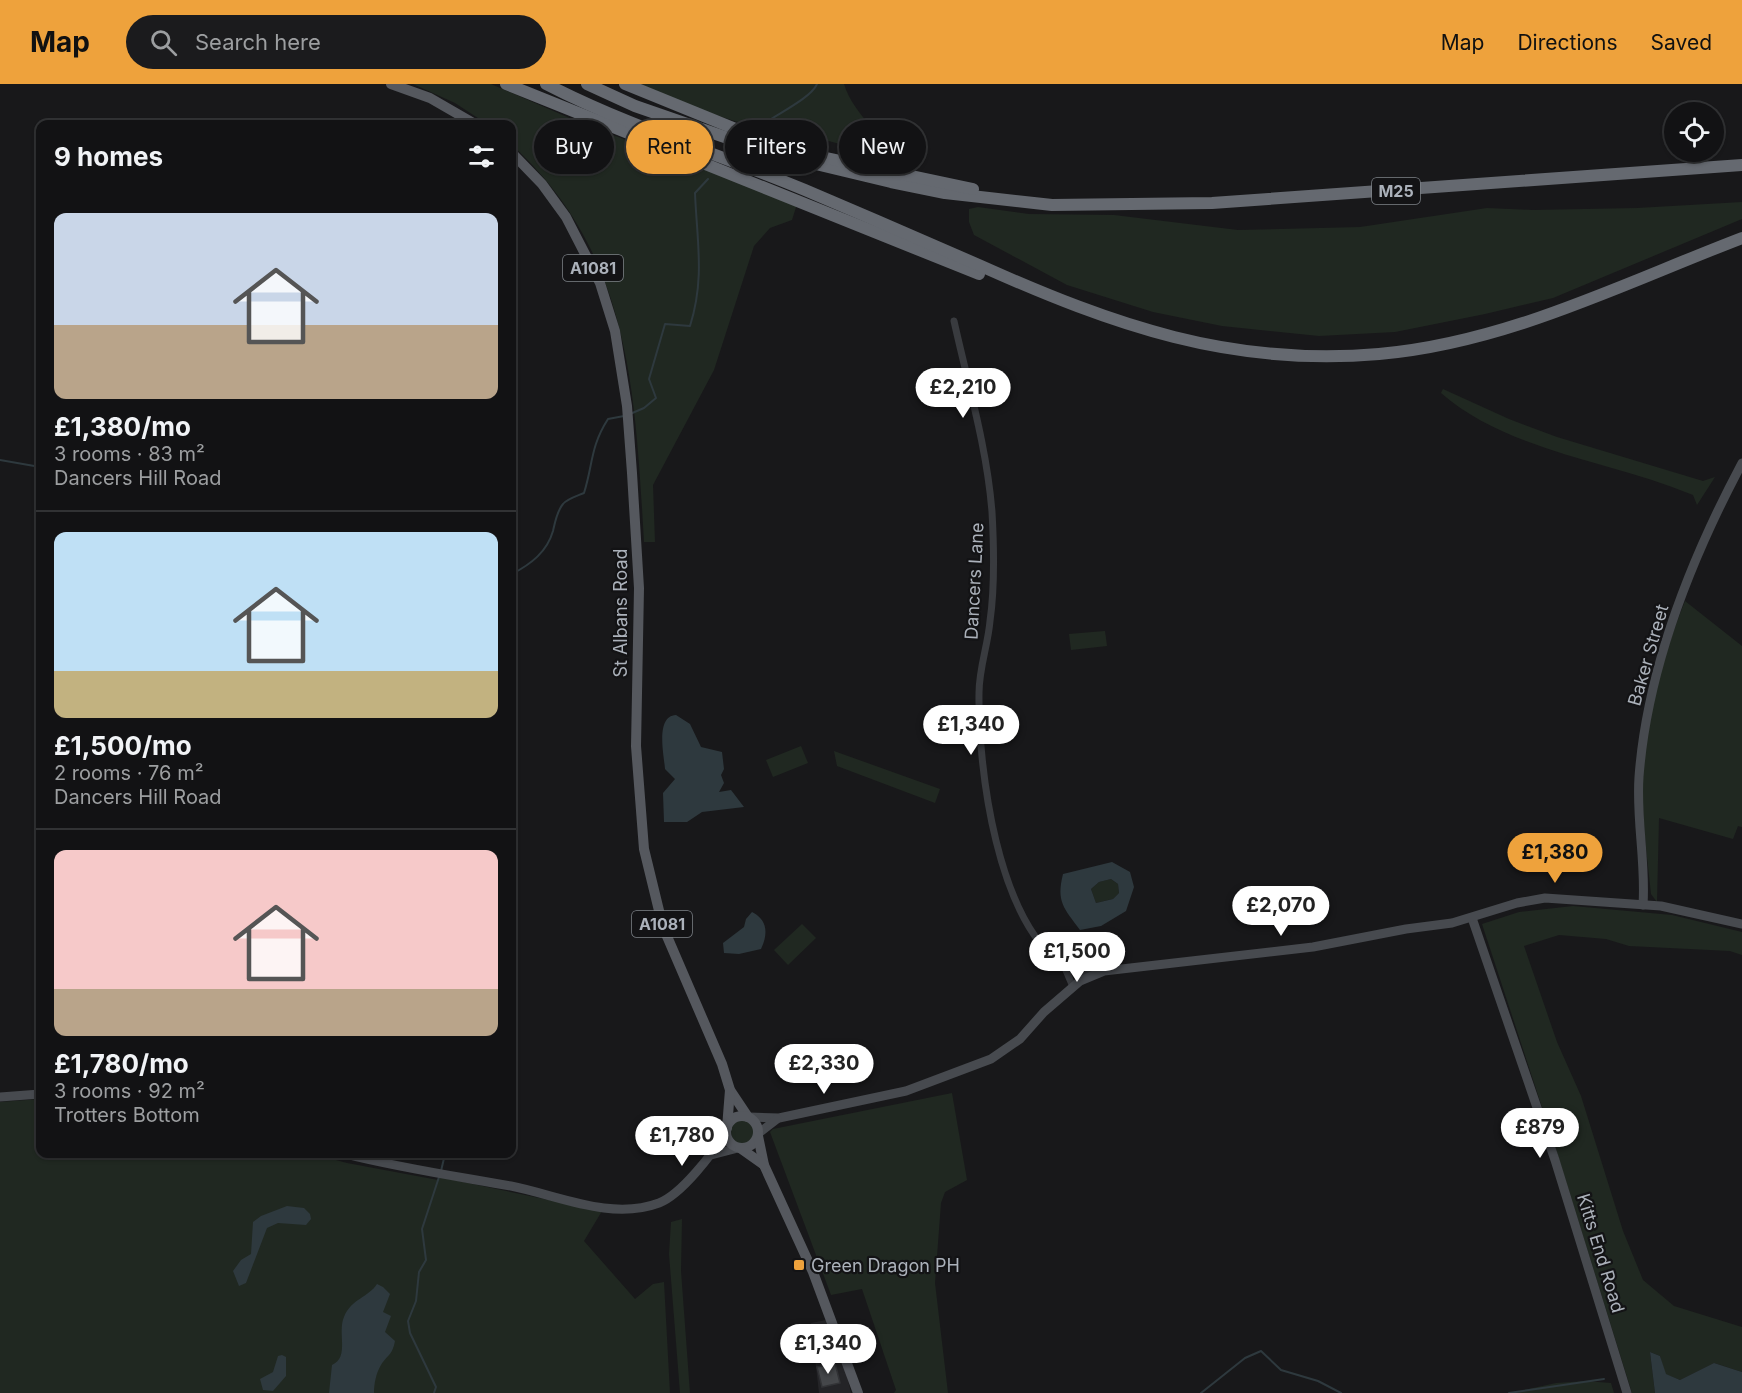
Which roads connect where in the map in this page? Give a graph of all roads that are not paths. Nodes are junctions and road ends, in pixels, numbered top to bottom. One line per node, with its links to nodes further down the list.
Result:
1 (391, 84): 6 (main road)
2 (506, 84): 11 (highway)
3 (546, 84): 11 (highway)
4 (587, 84): 9 (highway, M25)
5 (625, 84): 9 (highway, M25)
6 (469, 120)
7 (516, 157): 20 (main road, St Albans Road / A1081)
8 (1742, 165): 9 (highway, M25)
9 (1067, 204)
10 (1742, 238): 11 (highway)
11 (1020, 285)
12 (954, 321): 17 (street, Dancers Lane)
13 (1742, 464): 14 (street, Baker Street)
14 (1643, 904): 15 (street); 16 (street)
15 (1472, 918): 18 (street); 32 (street, Kitts End Road)
16 (1742, 924)
17 (1065, 968): 18 (street); 19 (street, Dancers Lane)
18 (1094, 974): 19 (street)
19 (1072, 987): 24 (street)
20 (730, 1090): 23 (main road, St Albans Road / A1081); 25 (main road, St Albans Road / A1081)
21 (36, 1094): 22 (street)
22 (0, 1098)
23 (749, 1117): 24 (street); 25 (main road); 26 (main road)
24 (779, 1118): 26 (street)
25 (726, 1130): 27 (main road); 28 (street)
26 (759, 1135): 27 (main road); 30 (main road)
27 (739, 1148): 28 (street); 30 (main road)
28 (711, 1155): 29 (street)
29 (364, 1158)
30 (764, 1165): 31 (main road)
31 (858, 1393)
32 (1627, 1393)

